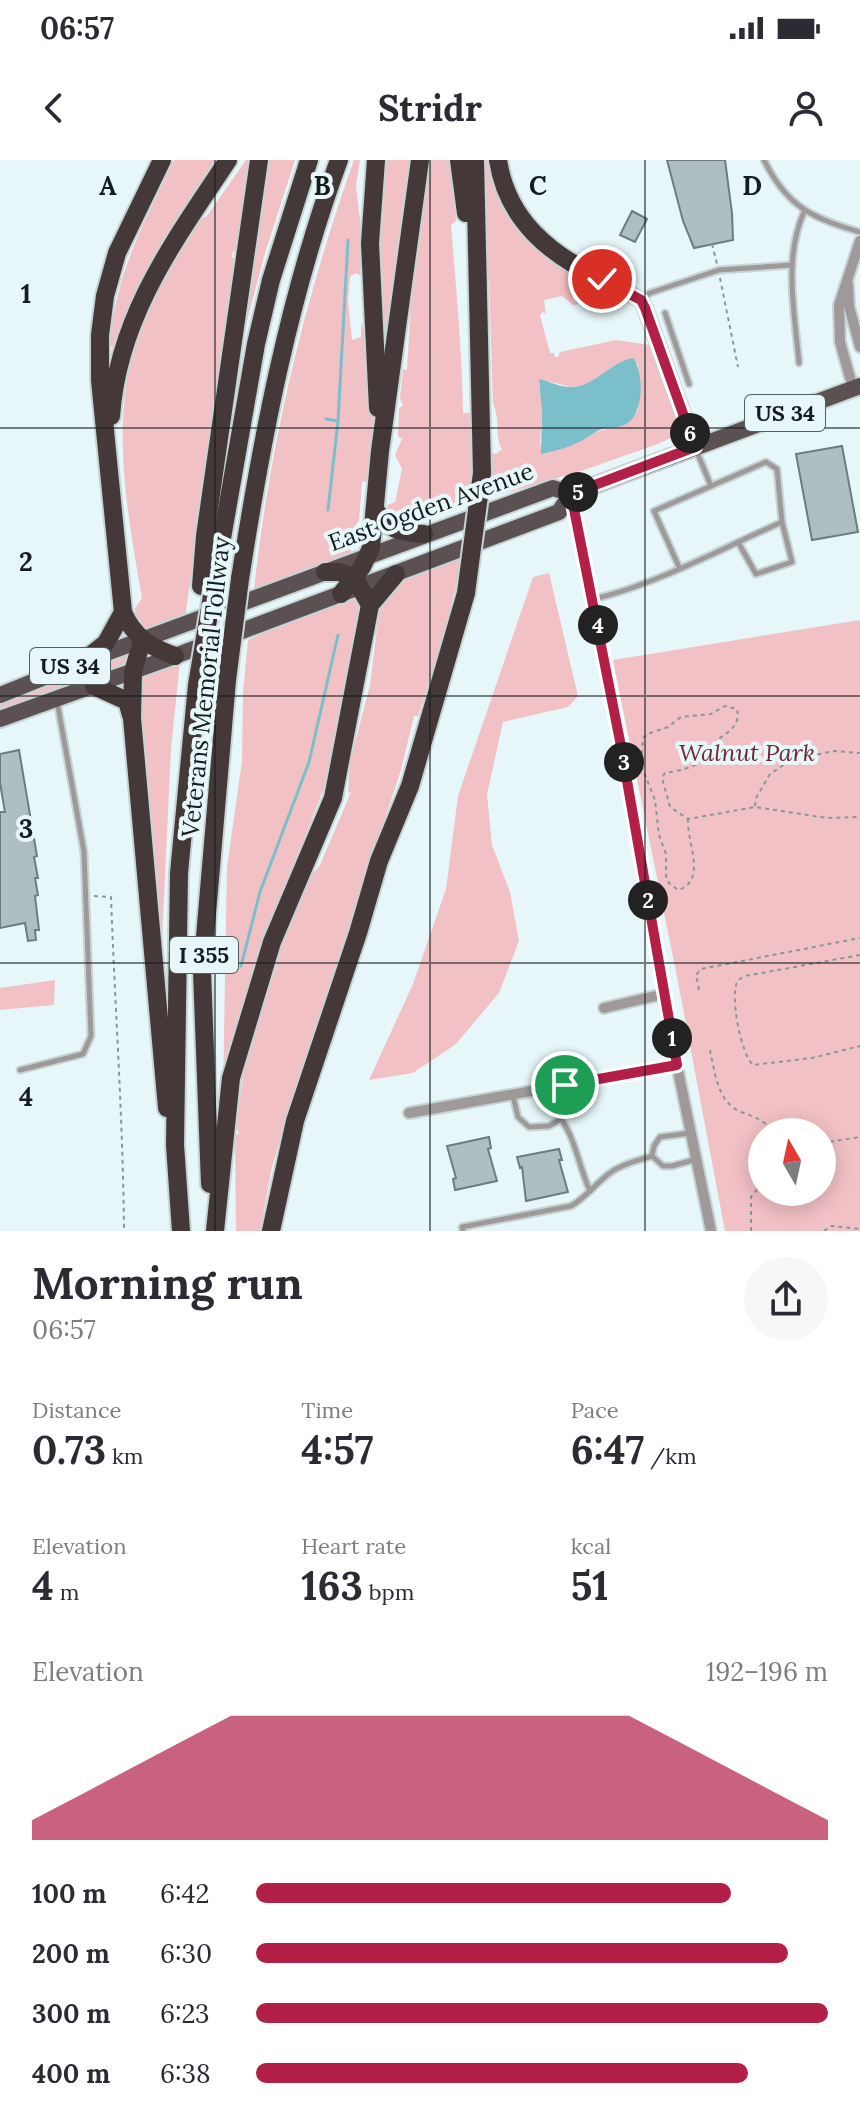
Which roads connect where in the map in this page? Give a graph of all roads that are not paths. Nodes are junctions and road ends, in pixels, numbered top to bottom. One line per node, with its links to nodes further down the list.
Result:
1 (162, 160): 27 (highway)
2 (228, 160): 27 (highway)
3 (259, 160): 39 (highway)
4 (309, 160): 39 (highway, Veterans Memorial Tollway)
5 (339, 160): 67 (highway, Veterans Memorial Tollway / I 355, bridge)
6 (376, 160): 26 (highway)
7 (420, 160): 26 (highway)
8 (459, 160): 18 (highway)
9 (475, 160): 18 (highway)
10 (498, 160): 17 (highway)
11 (764, 160): 12 (lane)
12 (804, 212): 13 (lane); 15 (lane)
13 (860, 232)
14 (860, 241): 16 (street)
15 (792, 265): 19 (lane); 22 (lane)
16 (848, 274): 21 (street); 24 (street)
17 (602, 279): 19 (street)
18 (476, 291): 68 (highway, bridge)
19 (641, 300): 25 (street)
20 (665, 313): 23 (lane)
21 (860, 347)
22 (799, 363)
23 (689, 384)
24 (856, 387): 25 (main road, US 34)
25 (695, 447): 28 (lane); 29 (main road, US 34)
26 (380, 451): 30 (highway)
27 (108, 462): 43 (highway)
28 (711, 486): 31 (lane); 35 (lane)
29 (571, 494): 32 (main road, East Ogden Avenue / US 34); 37 (main road, East Ogden Avenue / US 34); 41 (street)
30 (375, 509): 32 (highway); 34 (highway)
31 (782, 522): 33 (lane); 33 (lane)
32 (424, 534): 34 (main road, East Ogden Avenue / US 34)
33 (738, 542): 35 (lane)
34 (368, 555): 36 (main road, East Ogden Avenue / US 34); 38 (highway)
35 (679, 567): 41 (lane)
36 (325, 572): 38 (highway); 44 (main road, East Ogden Avenue / US 34)
37 (396, 574): 38 (main road, East Ogden Avenue / US 34); 42 (highway)
38 (357, 582): 40 (highway); 42 (highway)
39 (208, 585): 64 (highway, Veterans Memorial Tollway / I 355, bridge)
40 (341, 594): 45 (main road, US 34)
41 (593, 599): 53 (street)
42 (370, 605): 67 (highway)
43 (123, 612): 44 (highway); 46 (highway)
44 (142, 641): 45 (highway); 46 (main road, East Ogden Avenue / US 34); 47 (highway)
45 (175, 656): 47 (main road, US 34)
46 (82, 662): 49 (main road, East Ogden Avenue / US 34)
47 (133, 672): 48 (main road, US 34); 51 (highway)
48 (94, 686): 50 (main road, US 34); 51 (highway)
49 (0, 695)
50 (56, 700): 52 (main road, US 34); 56 (lane)
51 (132, 718): 64 (highway)
52 (0, 719)
53 (664, 994): 54 (street); 55 (street)
54 (604, 1008)
55 (677, 1065): 57 (street); 61 (street)
56 (20, 1070)
57 (565, 1085): 58 (street); 60 (lane)
58 (513, 1094): 59 (street); 60 (lane)
59 (409, 1113)
60 (561, 1119): 65 (lane)
61 (692, 1133): 62 (lane); 63 (street)
62 (652, 1156): 63 (lane); 65 (lane)
63 (697, 1159): 70 (street)
64 (176, 1170): 66 (highway, Veterans Memorial Tollway / I 355)
65 (590, 1191): 69 (lane)
66 (181, 1231)
67 (213, 1231)
68 (271, 1231)
69 (463, 1231)
70 (711, 1231)

